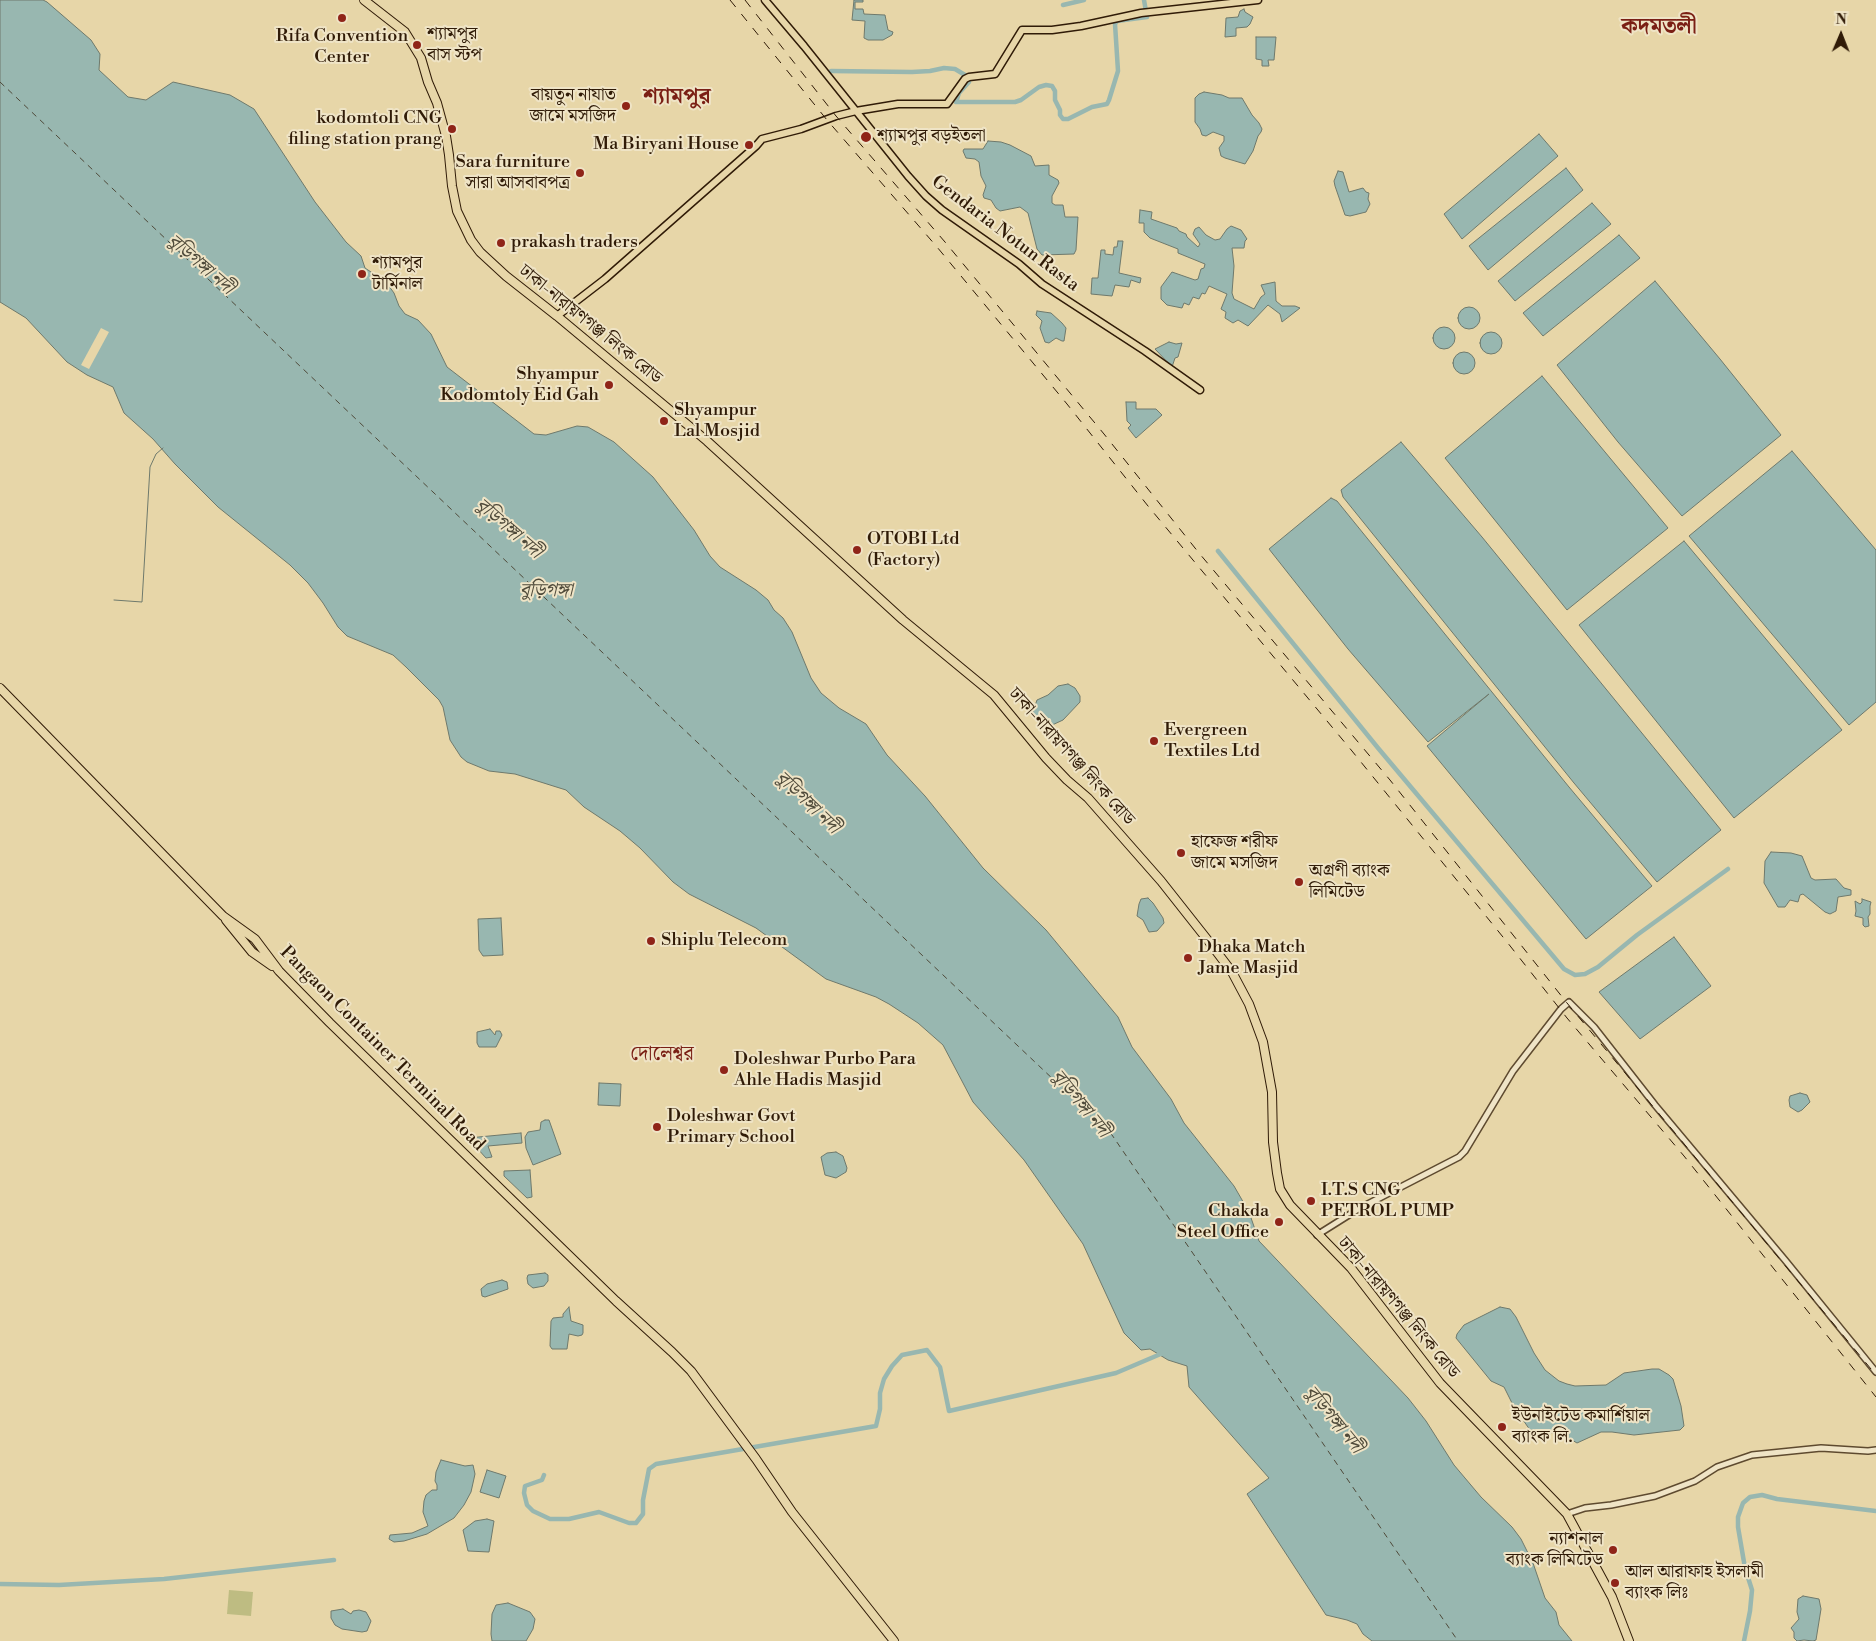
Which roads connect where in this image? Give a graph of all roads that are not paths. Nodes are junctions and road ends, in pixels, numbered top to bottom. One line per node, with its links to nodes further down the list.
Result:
1 (364, 0): 5 (highway, ঢাকা-নারায়ণগঞ্জ লিংক রোড)
2 (765, 0): 4 (main road, Gendaria Notun Rasta)
3 (1258, 0): 4 (main road)
4 (856, 111): 5 (main road); 6 (main road, Gendaria Notun Rasta)
5 (558, 316): 8 (highway, ঢাকা-নারায়ণগঞ্জ লিংক রোড)
6 (1200, 390)
7 (0, 688): 13 (highway, Pangaon Container Terminal Road)
8 (1317, 1235): 9 (street); 11 (highway, ঢাকা-নারায়ণগঞ্জ লিংক রোড)
9 (1876, 1372)
10 (1876, 1450): 11 (street)
11 (1567, 1514): 12 (highway, ঢাকা-নারায়ণগঞ্জ লিংক রোড)
12 (1628, 1639)
13 (894, 1641)

